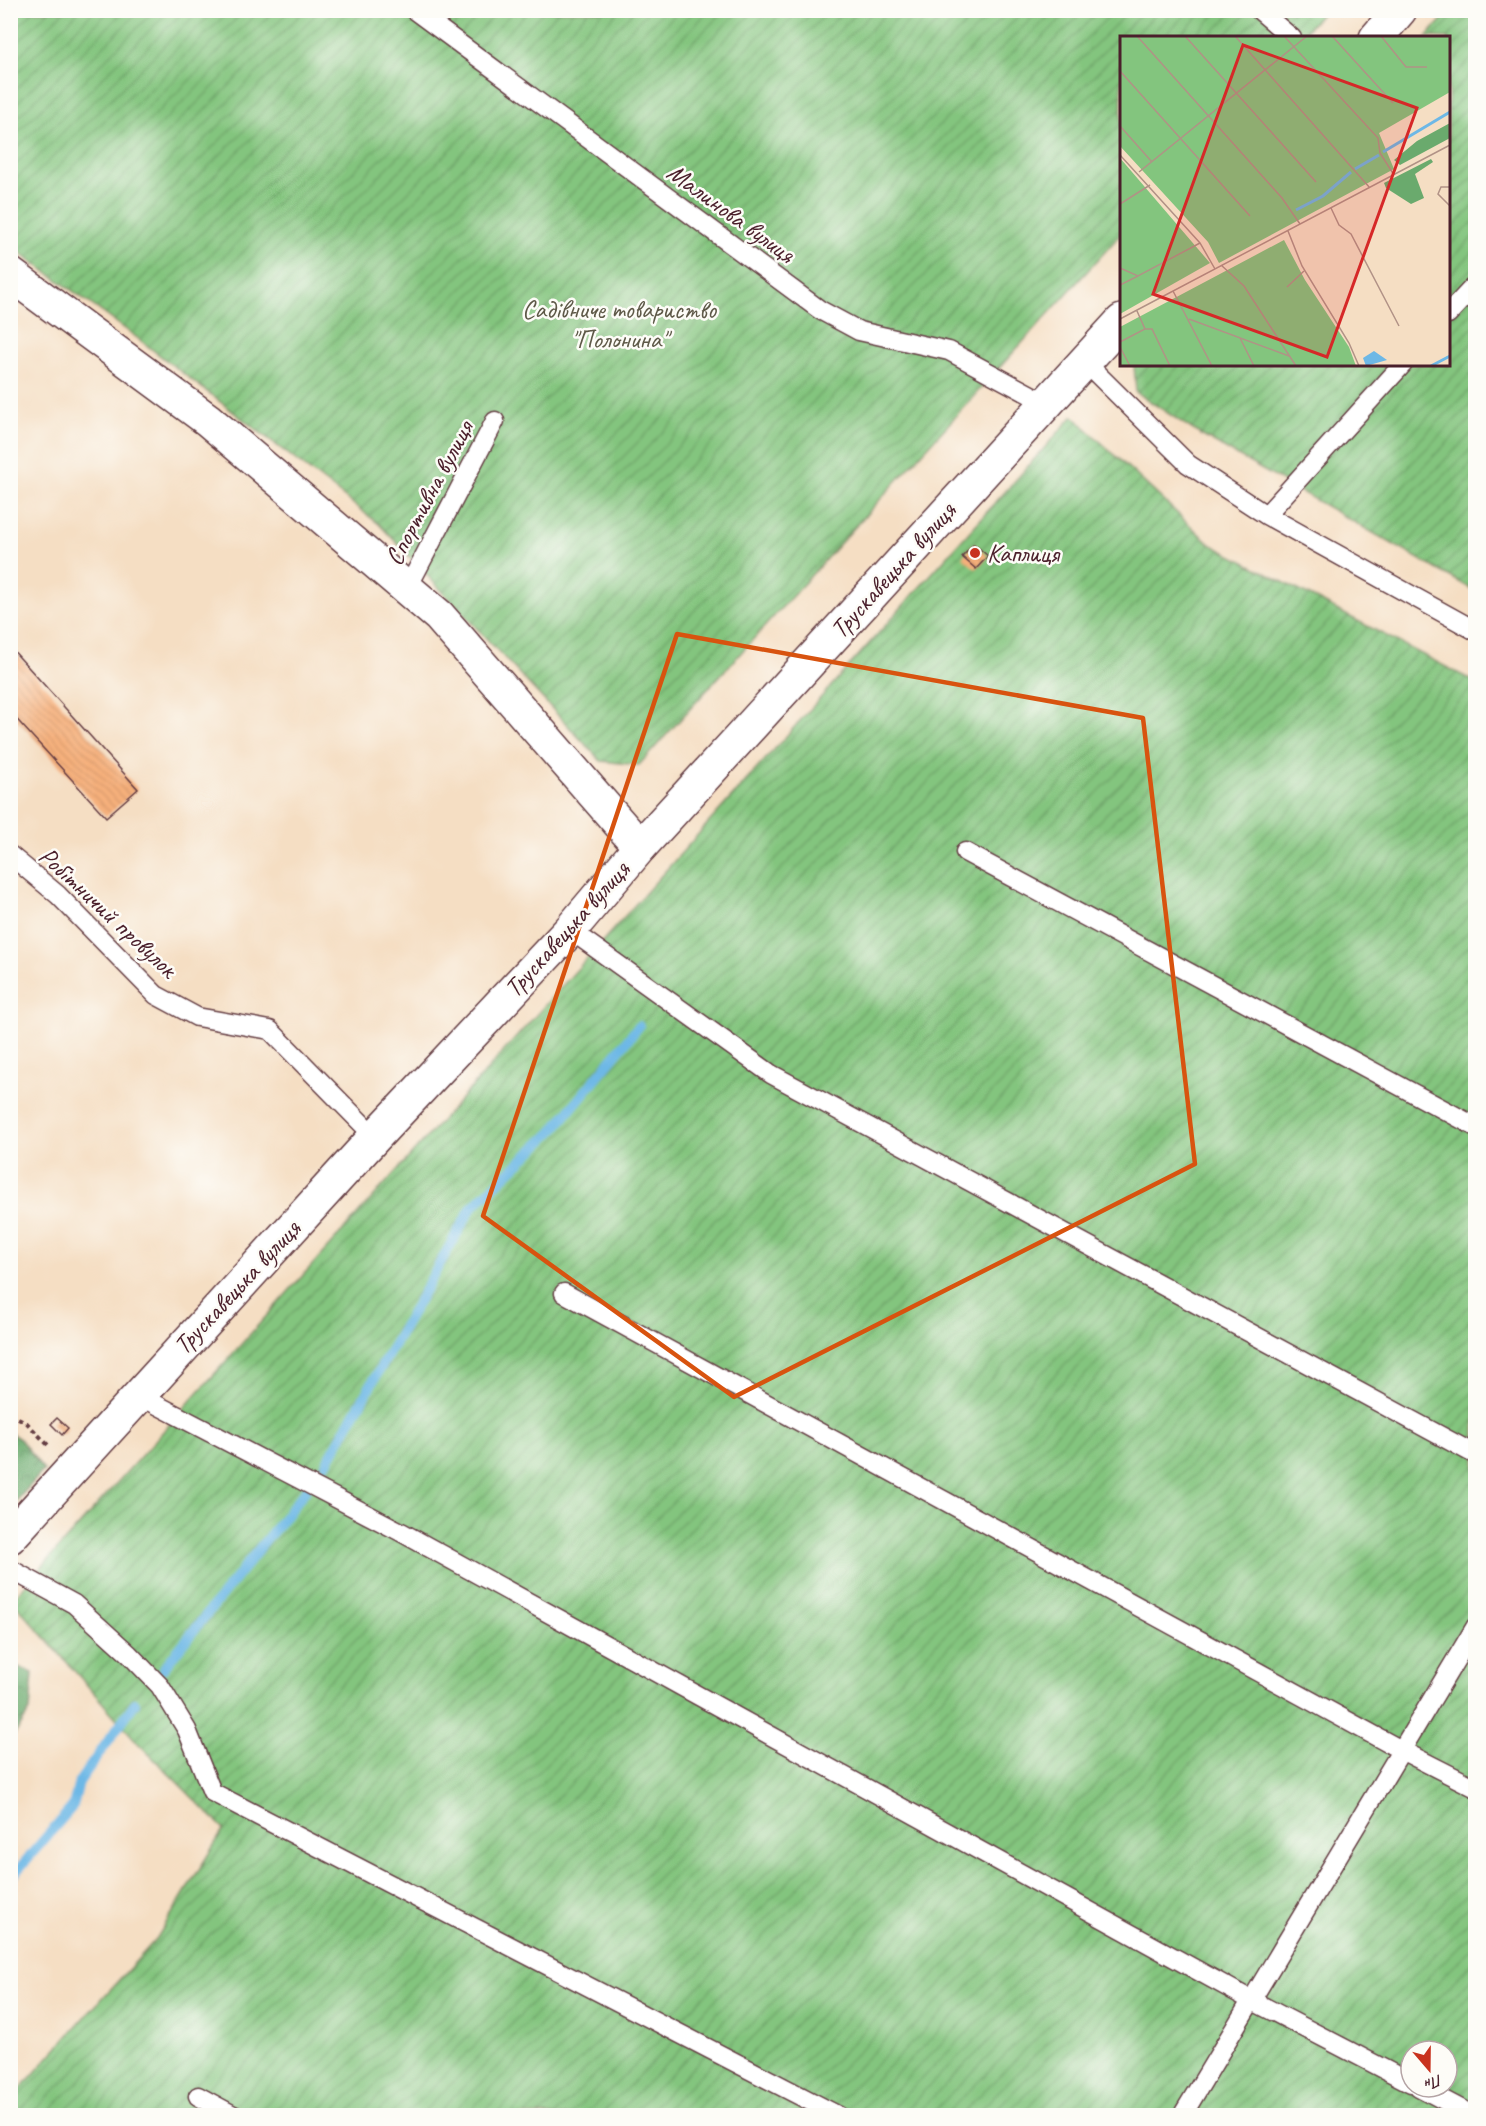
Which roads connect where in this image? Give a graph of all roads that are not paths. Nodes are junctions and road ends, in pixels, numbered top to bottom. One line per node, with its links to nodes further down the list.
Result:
1 (414, 10): 12 (lane, Малинова вулиця)
2 (1259, 10): 4 (lane)
3 (1400, 10): 5 (street)
4 (1290, 36)
5 (1378, 36)
6 (10, 274): 15 (street)
7 (1476, 284): 8 (lane)
8 (1450, 313)
9 (1120, 323): 10 (street, Трускавецька вулиця)
10 (1085, 362): 12 (street, Трускавецька вулиця); 14 (lane)
11 (1401, 366): 14 (lane)
12 (1046, 403): 17 (street, Трускавецька вулиця)
13 (495, 421): 15 (lane, Спортивна вулиця)
14 (1266, 515): 16 (lane)
15 (407, 589): 17 (street)
16 (1476, 631)
17 (640, 847): 20 (street, Трускавецька вулиця)
18 (965, 852): 21 (lane)
19 (10, 855): 22 (lane, Робітничий провулок)
20 (570, 930): 22 (street, Трускавецька вулиця); 25 (lane)
21 (1476, 1127)
22 (375, 1137): 24 (street, Трускавецька вулиця)
23 (564, 1293): 29 (lane)
24 (138, 1395): 26 (street, Трускавецька вулиця); 31 (lane)
25 (1476, 1455)
26 (10, 1537)
27 (10, 1569): 36 (lane)
28 (1476, 1626): 29 (lane)
29 (1401, 1750): 30 (lane); 31 (lane)
30 (1476, 1788)
31 (1251, 2000): 32 (lane); 37 (lane)
32 (1399, 2077)
33 (198, 2096): 35 (lane)
34 (1443, 2099): 38 (lane)
35 (235, 2115)
36 (839, 2115)
37 (1182, 2115)
38 (1474, 2115)

